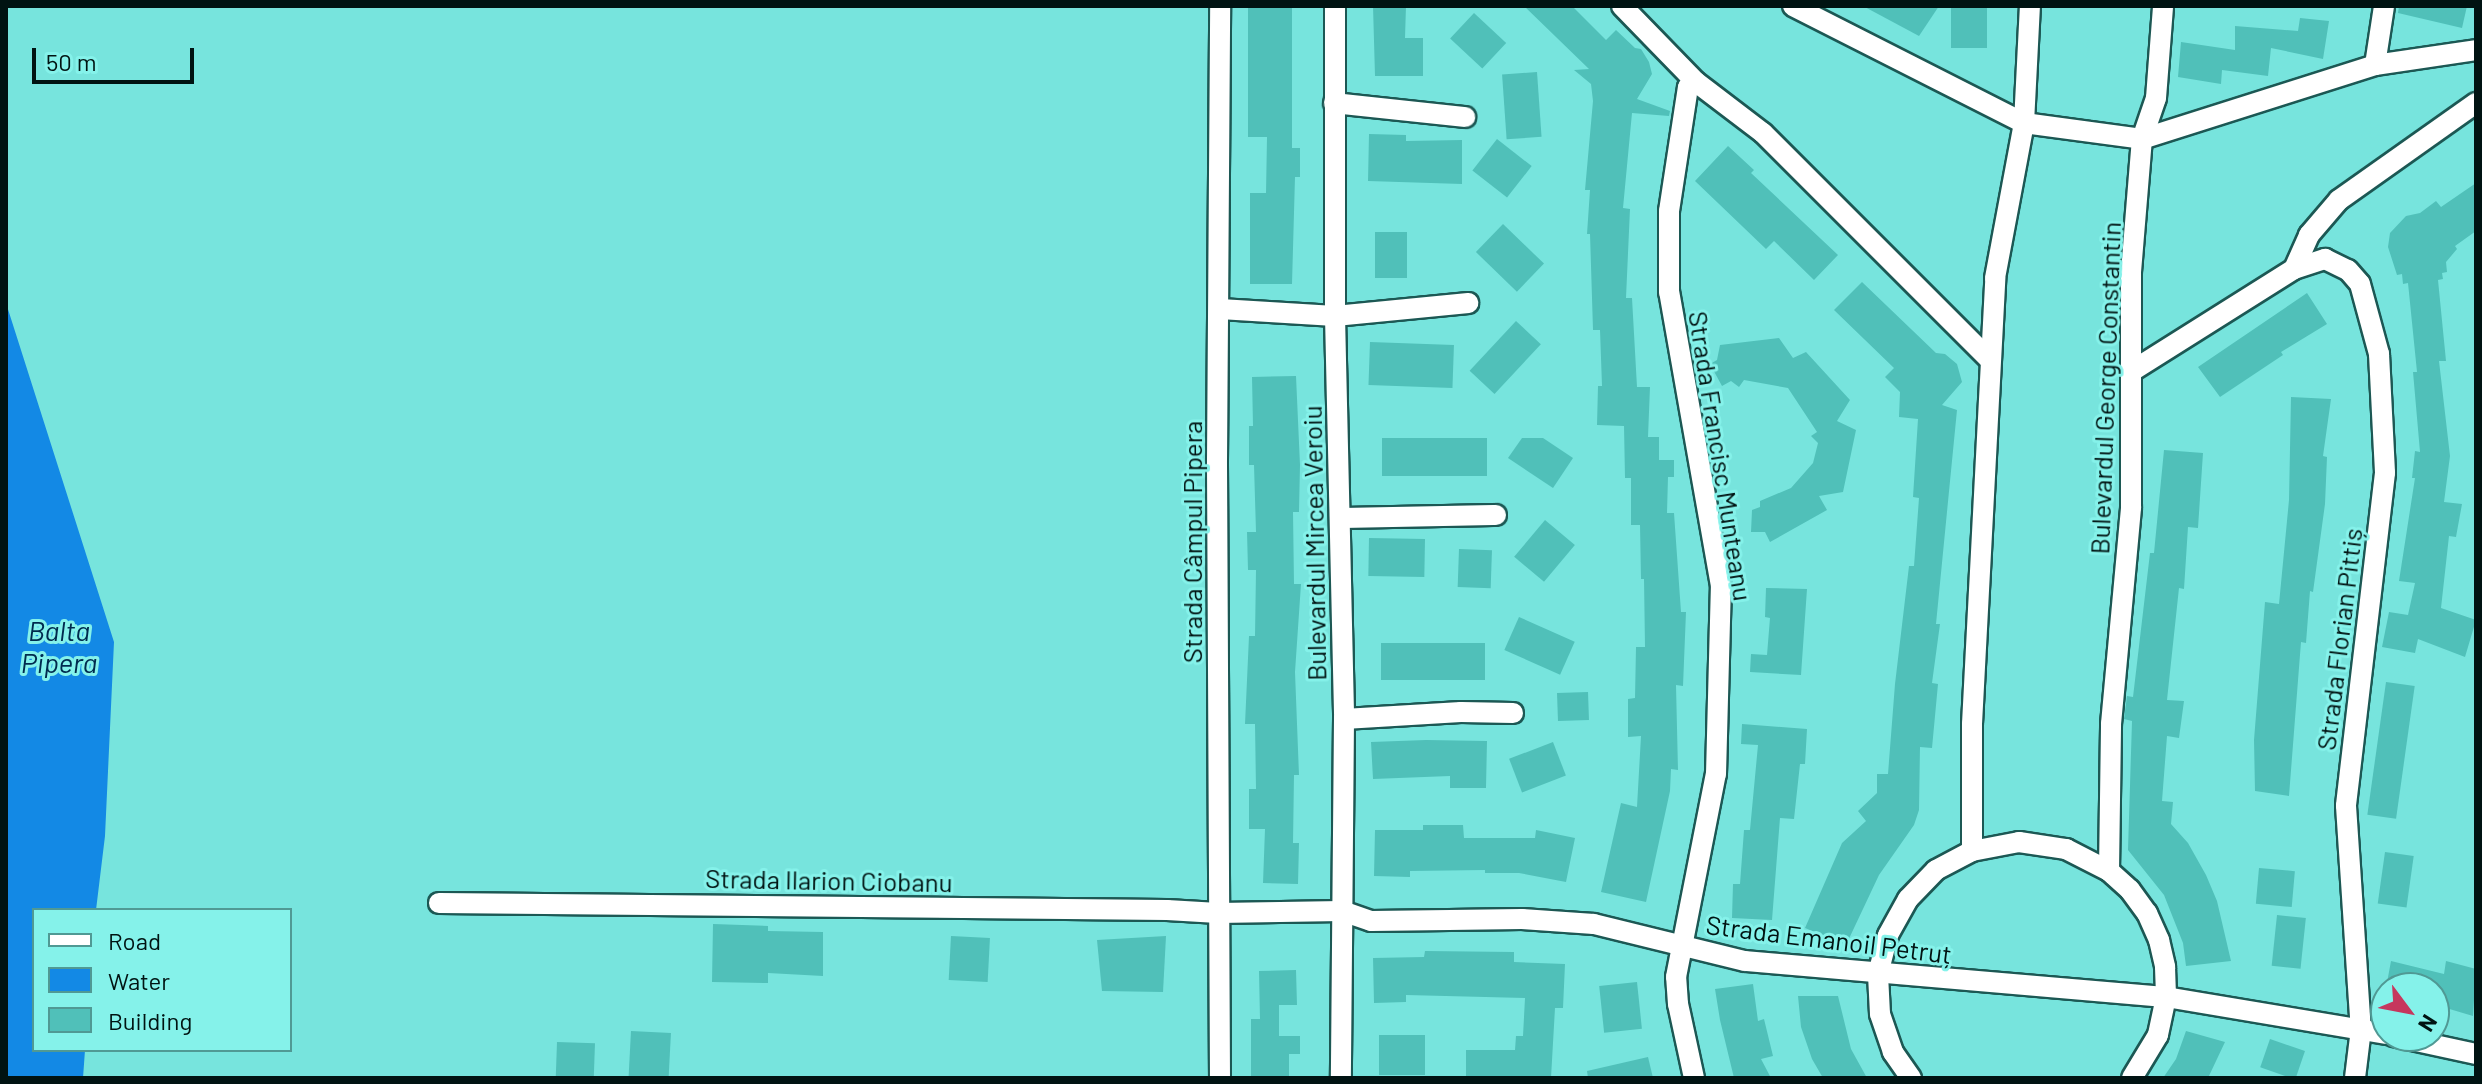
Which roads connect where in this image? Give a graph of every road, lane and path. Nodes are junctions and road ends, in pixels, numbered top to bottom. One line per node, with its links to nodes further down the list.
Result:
1 (1220, 6): 18 (street, Strada Câmpul Pipera)
2 (1335, 6): 11 (street, Bulevardul Mircea Veroiu)
3 (1622, 6): 10 (street)
4 (1793, 6): 14 (street)
5 (2030, 6): 14 (street)
6 (2163, 6): 15 (street, Bulevardul George Constantin)
7 (2384, 6): 9 (street)
8 (2476, 50): 9 (street)
9 (2375, 65): 15 (street)
10 (1696, 82): 20 (street); 31 (street, Strada Francisc Munteanu)
11 (1334, 103): 13 (street); 19 (street, Bulevardul Mircea Veroiu)
12 (2476, 103): 16 (street)
13 (1465, 117)
14 (2024, 123): 15 (street); 20 (street)
15 (2142, 139): 21 (street, Bulevardul George Constantin)
16 (2294, 269): 21 (street); 34 (street, Strada Florian Pittiș)
17 (1468, 303): 19 (street)
18 (1220, 309): 19 (street); 30 (street, Strada Câmpul Pipera)
19 (1335, 316): 23 (street, Bulevardul Mircea Veroiu)
20 (1989, 359): 26 (street)
21 (2132, 371): 27 (street, Bulevardul George Constantin)
22 (1496, 515): 23 (street)
23 (1340, 518): 25 (street, Bulevardul Mircea Veroiu)
24 (1513, 713): 25 (street)
25 (1344, 719): 29 (street, Bulevardul Mircea Veroiu)
26 (1972, 851): 27 (street); 32 (street)
27 (2109, 871): 33 (street)
28 (439, 903): 30 (street, Strada Ilarion Ciobanu)
29 (1342, 911): 30 (street, Strada Emanoil Petruț); 31 (street, Strada Emanoil Petruț); 39 (street, Bulevardul Mircea Veroiu)
30 (1218, 913): 38 (street, Strada Câmpul Pipera)
31 (1684, 948): 32 (street, Strada Emanoil Petruț); 40 (street, Strada Francisc Munteanu)
32 (1878, 974): 33 (street, Strada Emanoil Petruț); 41 (street)
33 (2166, 997): 34 (street, Strada Emanoil Petruț); 42 (street)
34 (2361, 1029): 35 (street, Strada Emanoil Petruț); 43 (street, Strada Florian Pittiș)
35 (2370, 1031)
36 (2450, 1048): 37 (street)
37 (2476, 1054)
38 (1220, 1078)
39 (1341, 1078)
40 (1694, 1078)
41 (1911, 1078)
42 (2132, 1078)
43 (2355, 1078)

